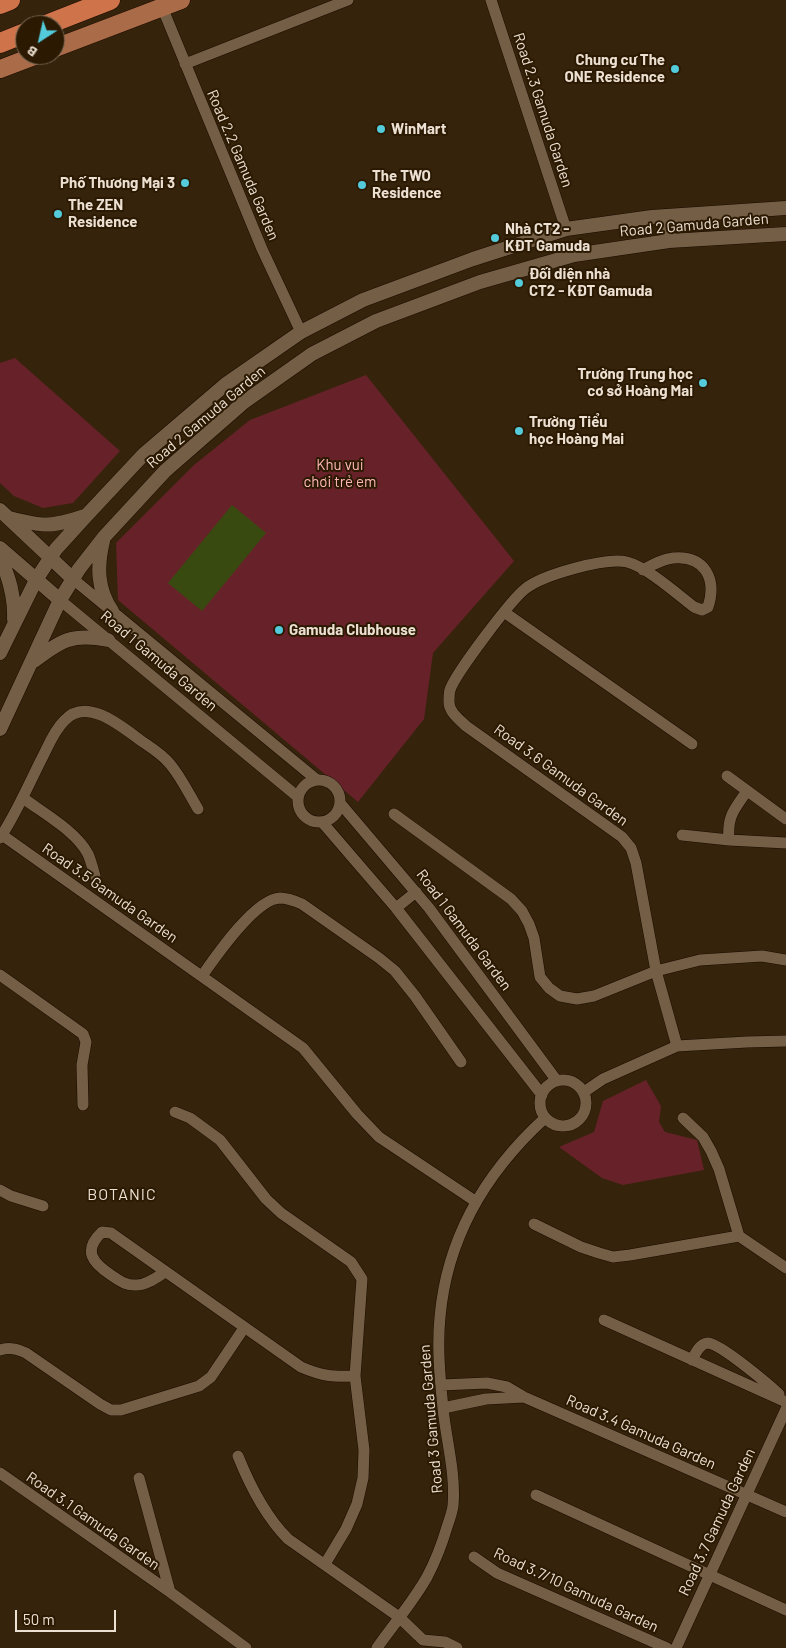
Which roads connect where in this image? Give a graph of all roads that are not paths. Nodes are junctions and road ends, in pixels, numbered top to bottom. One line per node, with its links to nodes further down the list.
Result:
1 (10, 0): 6 (highway)
2 (110, 0): 8 (highway)
3 (181, 0): 7 (main road)
4 (348, 0): 13 (street)
5 (491, 0): 17 (street, Road 2.3 Gamuda Garden)
6 (0, 4)
7 (162, 7): 11 (main road); 13 (street, Road 2.2 Gamuda Garden)
8 (65, 18)
9 (15, 37): 10 (highway)
10 (0, 43)
11 (65, 44)
12 (15, 64): 14 (main road)
13 (185, 64): 20 (street, Road 2.2 Gamuda Garden)
14 (0, 70)
15 (786, 208): 16 (street, Road 2 Gamuda Garden)
16 (666, 216): 17 (street, Road 2 Gamuda Garden); 19 (street)
17 (566, 229): 20 (street, Road 2 Gamuda Garden)
18 (786, 234): 19 (street, Road 2 Gamuda Garden)
19 (669, 241): 21 (street, Road 2 Gamuda Garden)
20 (301, 332): 21 (street); 23 (street, Road 2 Gamuda Garden)
21 (312, 354): 24 (street, Road 2 Gamuda Garden)
22 (4, 514): 23 (street); 27 (street)
23 (86, 516): 27 (street, Road 2 Gamuda Garden)
24 (104, 537): 29 (street, Road 2 Gamuda Garden); 32 (street)
25 (0, 548): 30 (street, Road 1 Gamuda Garden)
26 (0, 557): 34 (street)
27 (50, 558): 29 (street); 30 (street)
28 (643, 570): 28 (street, Road 3.6 Gamuda Garden); 33 (street, Road 3.6 Gamuda Garden)
29 (73, 579): 31 (street, Road 2 Gamuda Garden); 32 (street, Road 1 Gamuda Garden)
30 (36, 580): 31 (street, Road 1 Gamuda Garden); 34 (street)
31 (60, 600): 35 (street, Road 1 Gamuda Garden); 37 (street, Road 2 Gamuda Garden)
32 (112, 611): 41 (street, Road 1 Gamuda Garden)
33 (504, 612): 39 (street); 58 (street, Road 3.6 Gamuda Garden)
34 (14, 624): 36 (street)
35 (108, 640): 37 (street); 43 (street, Road 1 Gamuda Garden)
36 (0, 653)
37 (31, 663): 38 (street, Road 2 Gamuda Garden)
38 (0, 729)
39 (692, 744)
40 (727, 776): 42 (street)
41 (317, 780): 43 (street); 45 (street)
42 (747, 791): 48 (street); 52 (street)
43 (298, 797): 49 (street)
44 (22, 798): 46 (street, Road 3.5 Gamuda Garden); 51 (street, Road 3.5 Gamuda Garden); 54 (street, Road 3.5 Gamuda Garden)
45 (340, 803): 49 (street); 55 (street, Road 1 Gamuda Garden)
46 (198, 809)
47 (394, 814): 58 (street)
48 (786, 818)
49 (322, 822): 56 (street)
50 (682, 835): 52 (street)
51 (1, 836): 60 (street, Road 3.5 Gamuda Garden)
52 (729, 840): 53 (street)
53 (786, 843)
54 (95, 876)
55 (416, 892): 56 (street); 64 (street, Road 1 Gamuda Garden)
56 (396, 908): 66 (street)
57 (786, 960): 58 (street)
58 (656, 971): 62 (street, Road 3.6 Gamuda Garden)
59 (0, 976): 67 (street)
60 (202, 976): 63 (street); 72 (street, Road 3.5 Gamuda Garden)
61 (786, 1041): 62 (street)
62 (677, 1046): 65 (street)
63 (461, 1062)
64 (557, 1081): 65 (street); 66 (street)
65 (584, 1092): 69 (street)
66 (542, 1094): 69 (street)
67 (82, 1105)
68 (175, 1112): 82 (street)
69 (545, 1118): 72 (street, Road 3 Gamuda Garden)
70 (682, 1118): 75 (street)
71 (0, 1190): 73 (street)
72 (475, 1201): 83 (street, Road 3 Gamuda Garden)
73 (43, 1206)
74 (534, 1224): 75 (street)
75 (739, 1236): 76 (street)
76 (786, 1268)
77 (165, 1272): 77 (street); 79 (street)
78 (604, 1320): 81 (street)
79 (244, 1328): 80 (street); 82 (street)
80 (0, 1350)
81 (692, 1360): 85 (street); 85 (street)
82 (355, 1376): 95 (street)
83 (441, 1386): 84 (street, Road 3.4 Gamuda Garden); 86 (street, Road 3 Gamuda Garden)
84 (524, 1397): 86 (street, Road 3.4 Gamuda Garden); 91 (street, Road 3.4 Gamuda Garden)
85 (786, 1401)
86 (443, 1408): 99 (street, Road 3 Gamuda Garden)
87 (786, 1409): 91 (street, Road 3.7 Gamuda Garden)
88 (238, 1456): 95 (street)
89 (0, 1473): 97 (street, Road 3.1 Gamuda Garden)
90 (139, 1478): 97 (street, Road 3.1 Gamuda Garden)
91 (746, 1494): 93 (street, Road 3.4 Gamuda Garden); 96 (street, Road 3.7 Gamuda Garden)
92 (536, 1495): 96 (street)
93 (786, 1512)
94 (474, 1557): 104 (street, Road 3.7/10 Gamuda Garden)
95 (324, 1564): 99 (street)
96 (709, 1575): 98 (street); 105 (street, Road 3.7 Gamuda Garden)
97 (170, 1592): 101 (street, Road 3.1 Gamuda Garden)
98 (786, 1610)
99 (399, 1616): 100 (street); 102 (street)
100 (422, 1644): 103 (street)
101 (246, 1648)
102 (377, 1648)
103 (457, 1648)
104 (667, 1648)
105 (676, 1648)

